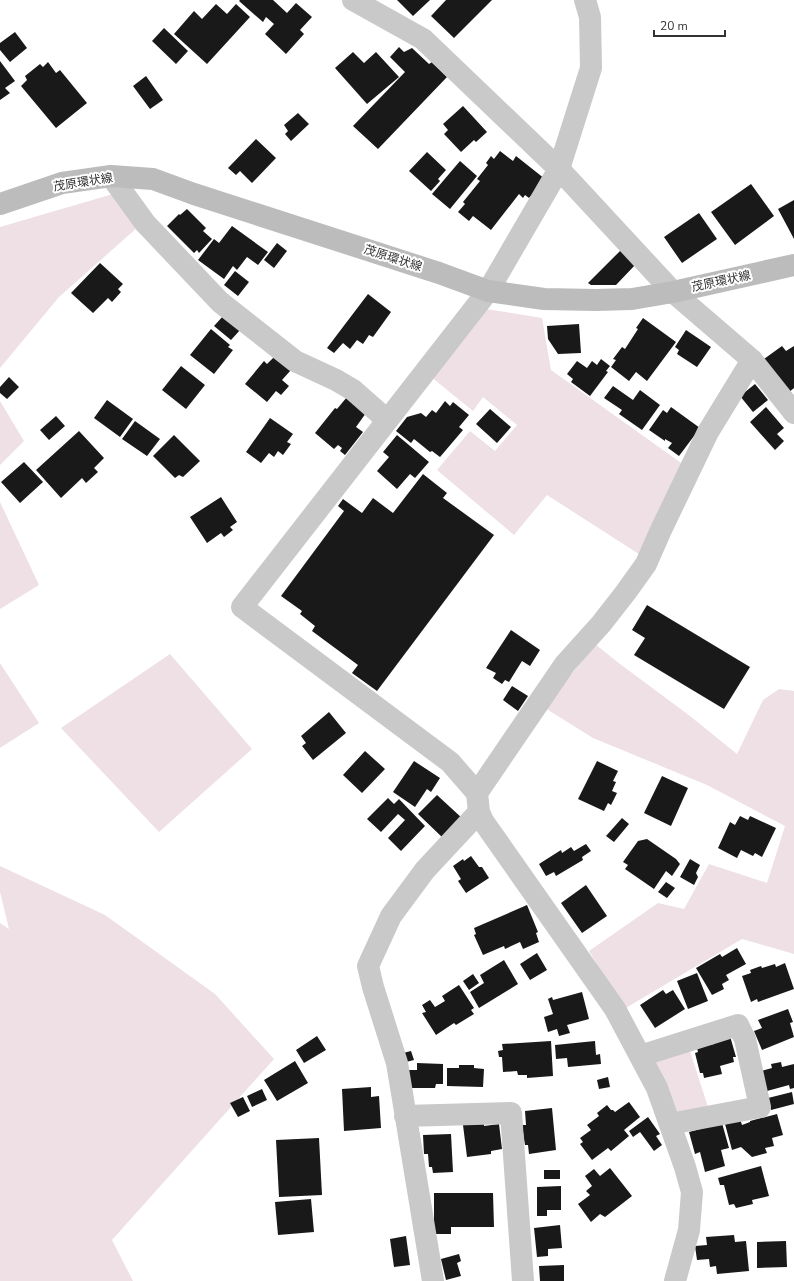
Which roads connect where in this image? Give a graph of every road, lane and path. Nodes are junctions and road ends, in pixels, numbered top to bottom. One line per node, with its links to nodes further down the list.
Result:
1 (353, 0): 3 (street)
2 (585, 0): 3 (street)
3 (559, 169): 7 (street); 8 (street)
4 (111, 176): 5 (main road, 茂原環状線); 7 (main road, 茂原環状線); 11 (street)
5 (0, 204)
6 (794, 265): 8 (main road, 茂原環状線)
7 (488, 291): 8 (main road, 茂原環状線); 11 (street)
8 (673, 292): 9 (street)
9 (752, 360): 10 (street); 12 (street)
10 (794, 413)
11 (387, 420): 12 (street)
12 (478, 803): 13 (street); 14 (street)
13 (640, 1056): 15 (street); 15 (street)
14 (406, 1116): 16 (street); 17 (street)
15 (670, 1124): 18 (street)
16 (433, 1281)
17 (523, 1281)
18 (675, 1281)

